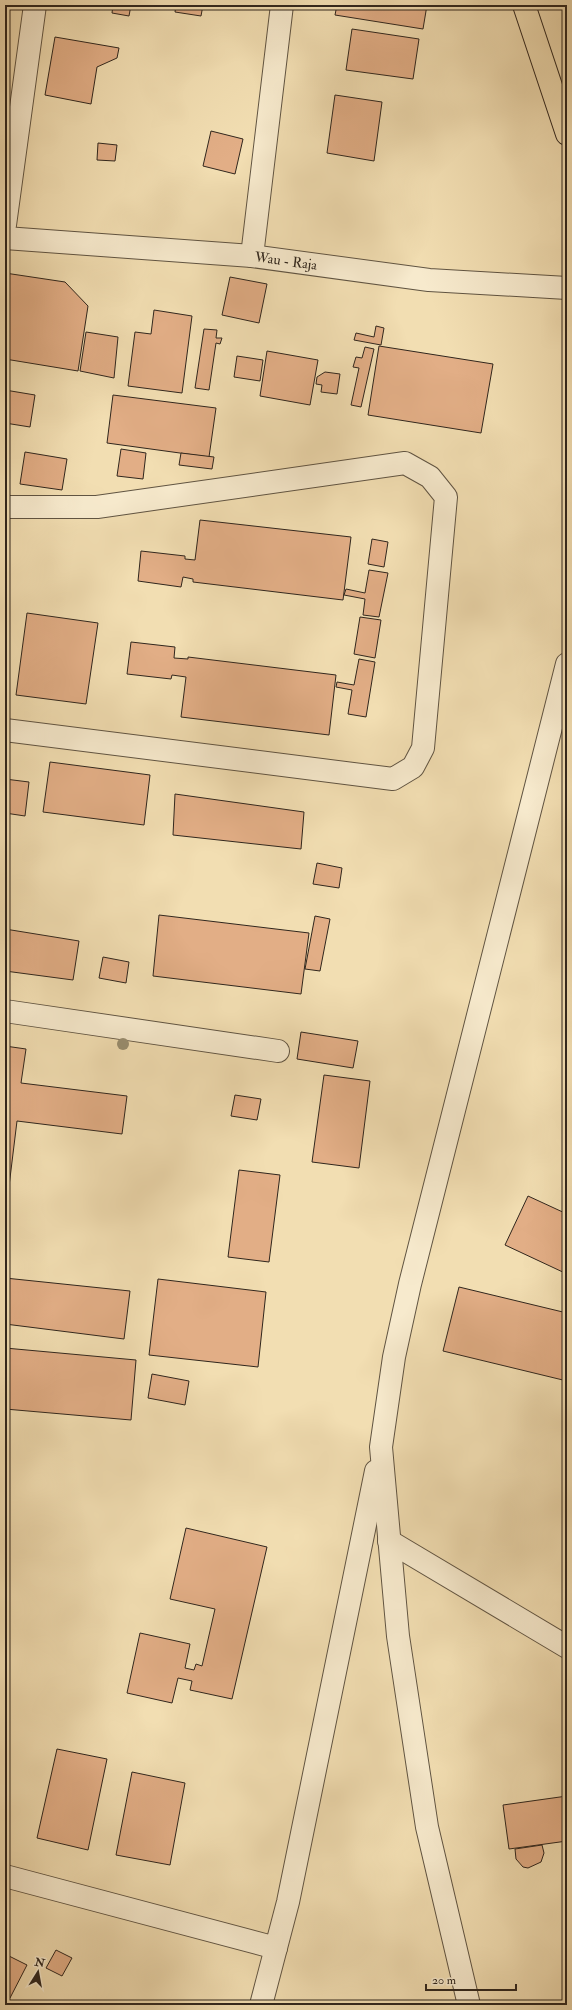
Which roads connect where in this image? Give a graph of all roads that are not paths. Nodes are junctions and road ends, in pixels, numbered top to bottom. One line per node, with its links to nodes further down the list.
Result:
1 (35, 5): 5 (street)
2 (282, 5): 7 (street)
3 (524, 5): 4 (main road)
4 (567, 134)
5 (5, 225)
6 (5, 238): 7 (street, Wau - Raja)
7 (252, 256): 8 (street, Wau - Raja)
8 (567, 288)
9 (5, 506): 11 (street)
10 (567, 664): 14 (street)
11 (5, 730)
12 (5, 1011): 13 (street)
13 (278, 1051)
14 (381, 1447): 15 (street); 18 (street)
15 (389, 1541): 16 (street); 20 (street)
16 (567, 1647)
17 (5, 1876): 18 (street)
18 (276, 1948): 19 (street)
19 (260, 2005)
20 (469, 2005)

